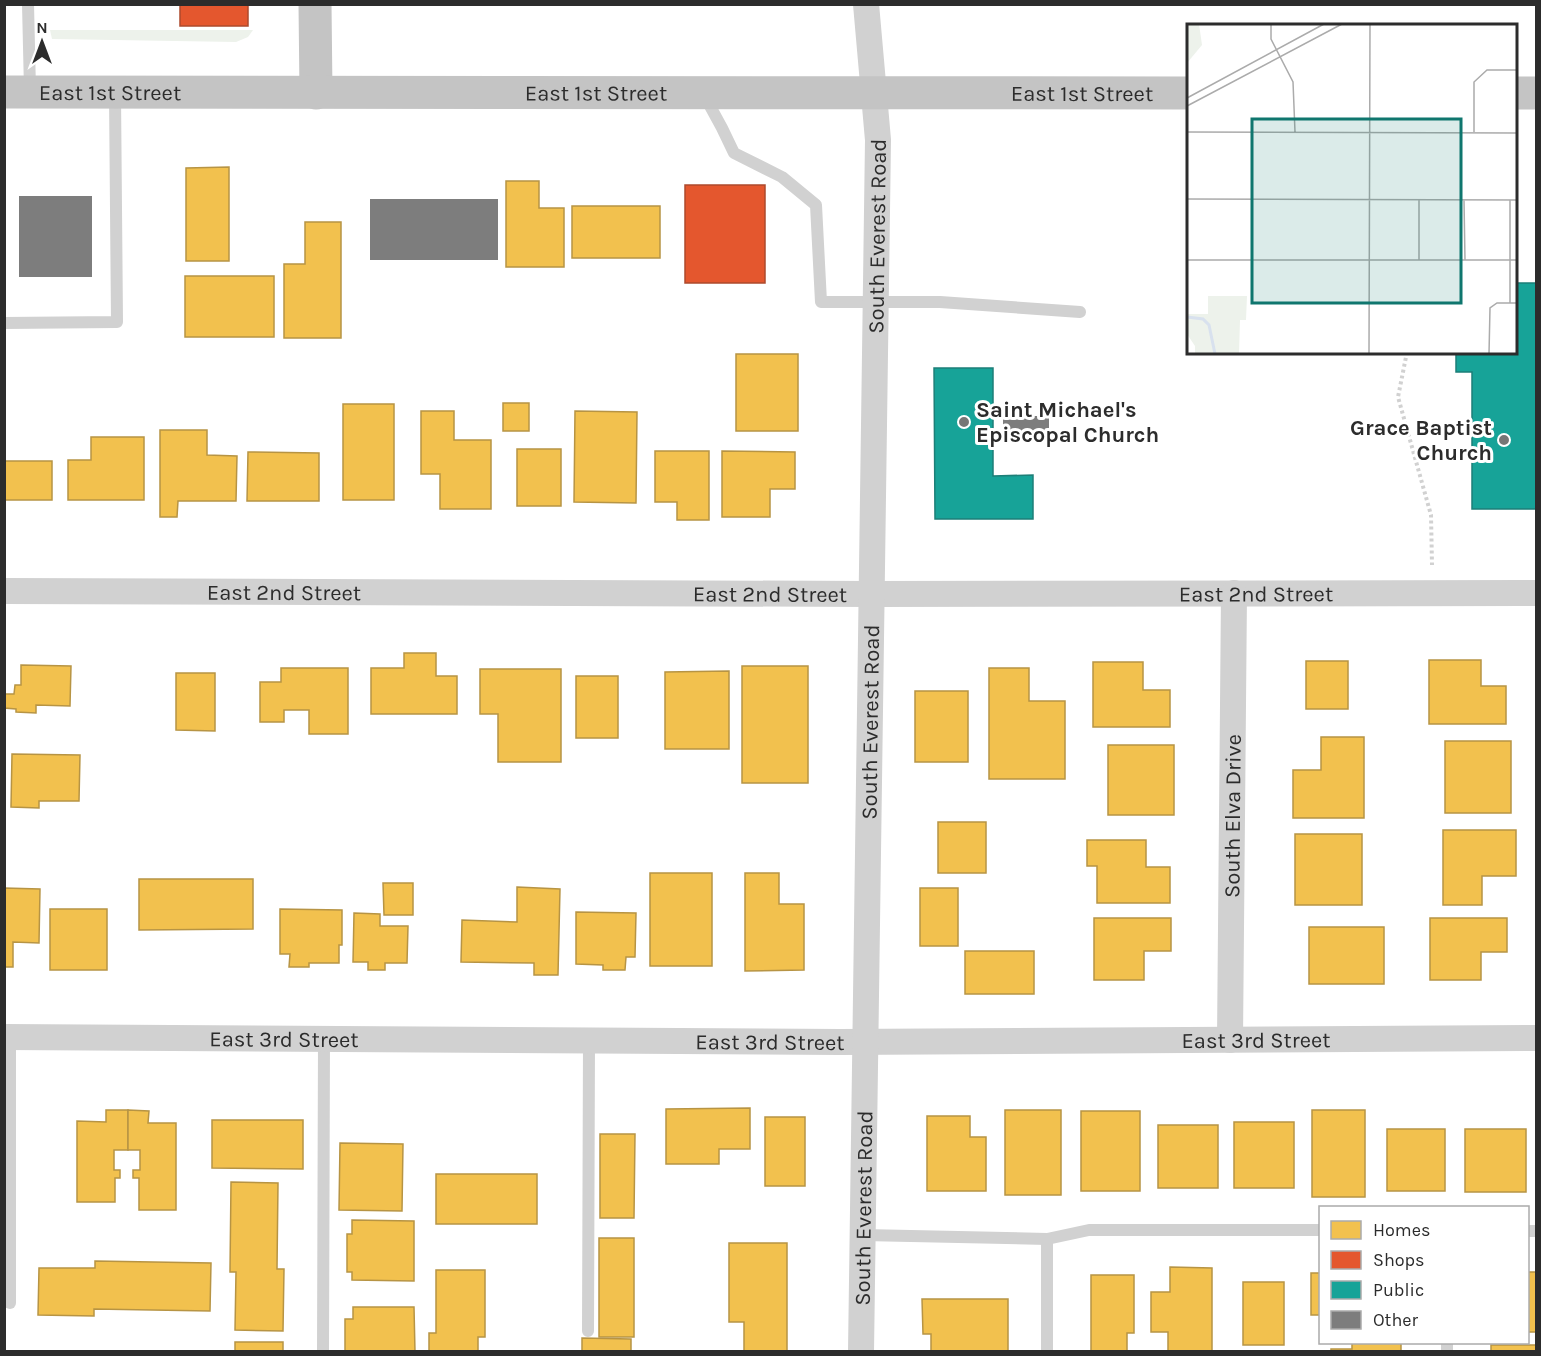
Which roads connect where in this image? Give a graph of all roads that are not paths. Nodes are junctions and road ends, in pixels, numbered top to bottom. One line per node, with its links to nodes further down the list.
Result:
1 (28, 4): 4 (lane)
2 (315, 4): 6 (main road)
3 (866, 4): 8 (street, South Everest Road)
4 (17, 92): 5 (main road, East 1st Street)
5 (115, 92): 6 (main road, East 1st Street); 14 (lane)
6 (316, 93): 7 (main road, East 1st Street)
7 (702, 93): 8 (main road, East 1st Street); 12 (lane)
8 (873, 93): 9 (main road, East 1st Street); 12 (street, South Everest Road)
9 (1187, 93)
10 (1517, 93): 11 (main road)
11 (1536, 93)
12 (875, 303): 13 (lane); 18 (street, South Everest Road)
13 (1080, 312)
14 (4, 324)
15 (4, 591): 18 (street, East 2nd Street)
16 (1234, 593): 17 (street, East 2nd Street); 18 (street, East 2nd Street); 22 (street, South Elva Drive)
17 (1536, 593)
18 (871, 594): 24 (street, South Everest Road)
19 (7, 1038): 21 (street, East 3rd Street); 28 (lane)
20 (1536, 1038): 22 (street, East 3rd Street)
21 (324, 1039): 23 (street, East 3rd Street); 30 (lane)
22 (1230, 1040): 24 (street, East 3rd Street)
23 (589, 1041): 24 (street, East 3rd Street); 29 (lane)
24 (866, 1042): 26 (street, South Everest Road)
25 (1319, 1230): 27 (lane)
26 (863, 1235): 27 (lane); 31 (street, South Everest Road)
27 (1047, 1239): 32 (lane)
28 (10, 1304)
29 (588, 1331)
30 (323, 1352)
31 (861, 1352)
32 (1047, 1352)

